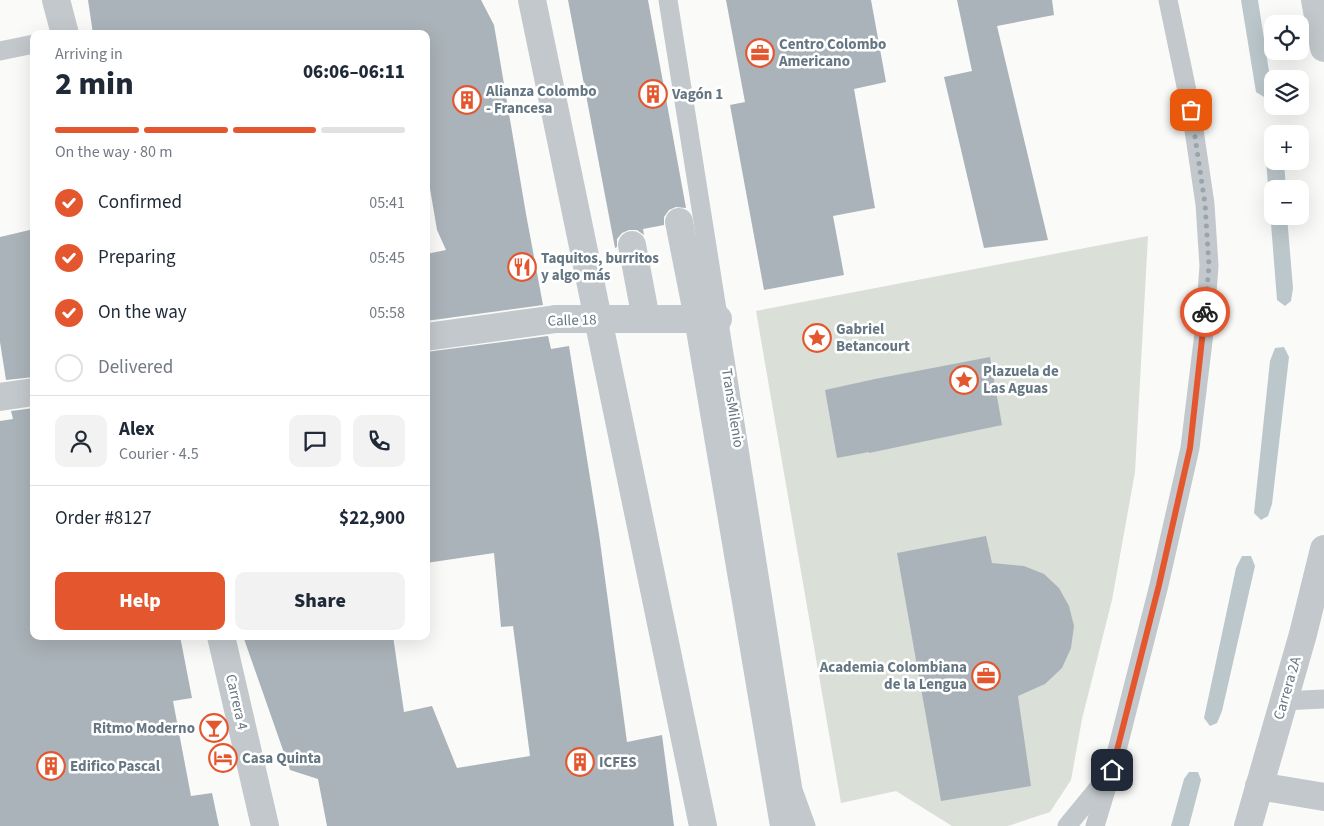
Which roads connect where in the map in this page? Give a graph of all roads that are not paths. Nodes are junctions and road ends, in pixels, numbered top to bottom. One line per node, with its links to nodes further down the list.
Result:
1 (56, 0): 6 (street)
2 (532, 0): 12 (street)
3 (668, 0): 14 (lane)
4 (1168, 0): 22 (lane)
5 (1315, 0): 8 (street)
6 (64, 30)
7 (30, 45): 9 (lane)
8 (1324, 48)
9 (0, 51)
10 (679, 222): 14 (street)
11 (632, 244): 13 (street)
12 (598, 319): 13 (street, Calle 18); 15 (street, Calle 18); 27 (street)
13 (646, 319): 14 (street, Calle 18)
14 (708, 319): 25 (street)
15 (430, 336)
16 (30, 393): 17 (street)
17 (0, 397)
18 (1324, 549): 21 (street, Carrera 2A)
19 (222, 640): 26 (street, Carrera 4)
20 (1324, 698): 21 (lane)
21 (1283, 700): 23 (street, Carrera 2A)
22 (1112, 770): 28 (lane); 29 (lane)
23 (1259, 786): 24 (street); 30 (street, Carrera 2A)
24 (1324, 797)
25 (801, 823)
26 (265, 826)
27 (703, 826)
28 (1067, 826)
29 (1095, 826)
30 (1248, 826)

